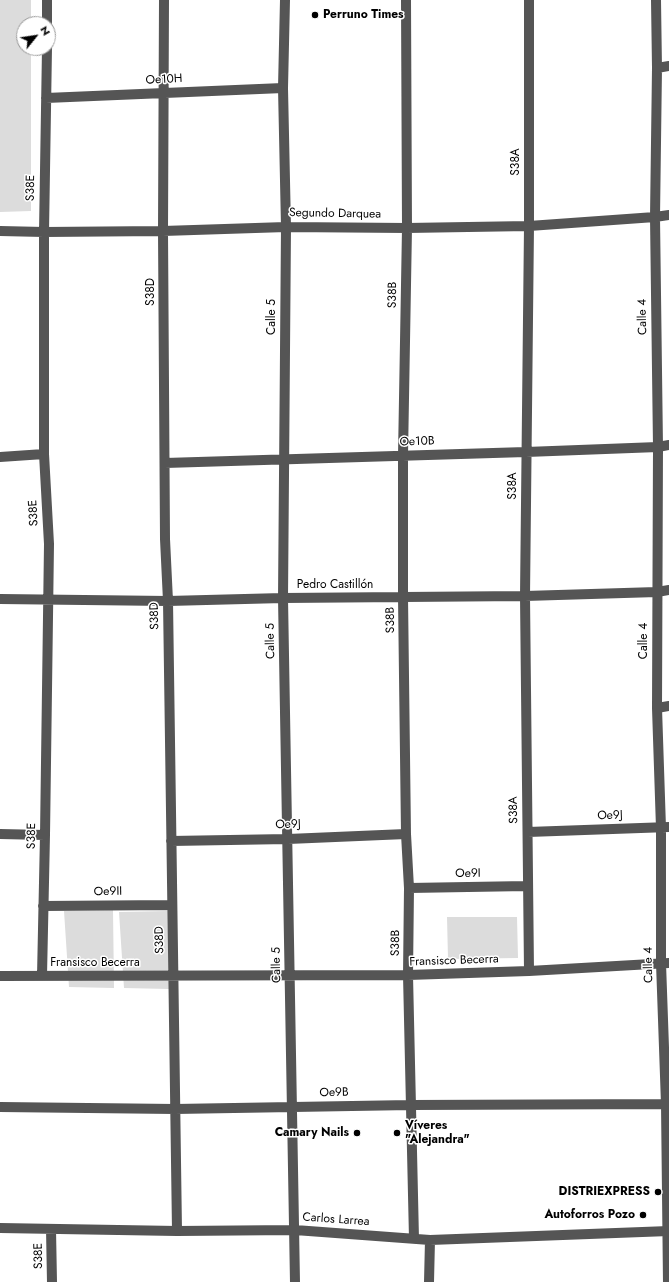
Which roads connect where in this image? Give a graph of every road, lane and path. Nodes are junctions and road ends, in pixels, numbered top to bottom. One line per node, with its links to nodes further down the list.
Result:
1 (47, 0): 7 (street)
2 (164, 0): 12 (street, S38D)
3 (285, 0): 11 (street, Calle 5)
4 (406, 0): 18 (street, S38B)
5 (529, 0): 16 (street, S38A)
6 (656, 0): 10 (street, Calle 4)
7 (47, 16)
8 (47, 56): 13 (street, S38E)
9 (669, 66): 10 (street)
10 (657, 68): 15 (street, Calle 4)
11 (283, 88): 12 (street, Oe10H); 17 (street, Calle 5)
12 (164, 92): 13 (street, Oe10H); 20 (street, S38D)
13 (46, 98): 21 (street, S38E)
14 (669, 215): 15 (street, Segundo Darquea)
15 (655, 217): 16 (street, Segundo Darquea); 23 (street, Calle 4)
16 (529, 226): 18 (street, Segundo Darquea); 24 (street, S38A)
17 (286, 227): 18 (street, Segundo Darquea); 20 (street, Segundo Darquea); 28 (street, Calle 5)
18 (407, 228): 26 (street, S38B)
19 (0, 231): 21 (street, Segundo Darquea)
20 (163, 231): 21 (street, Segundo Darquea); 29 (street, S38D)
21 (44, 232): 25 (street, S38E)
22 (669, 445): 23 (street, Oe10B)
23 (658, 447): 24 (street, Oe10B); 31 (street, Calle 4)
24 (526, 452): 26 (street, Oe10B); 32 (street, S38A)
25 (44, 454): 27 (street); 35 (street, S38E)
26 (403, 455): 28 (street, Oe10B); 33 (street, S38B)
27 (0, 457)
28 (284, 459): 29 (street, Oe10B); 34 (street, Calle 5)
29 (165, 462): 37 (street, S38D)
30 (669, 590): 31 (street, Pedro Castillón)
31 (657, 592): 32 (street, Pedro Castillón); 39 (street, Calle 4)
32 (525, 596): 33 (street, Pedro Castillón); 41 (street, S38A)
33 (404, 597): 34 (street, Pedro Castillón); 43 (street, S38B)
34 (283, 598): 37 (street, Pedro Castillón); 45 (street, Calle 5)
35 (47, 599): 36 (street, Pedro Castillón); 37 (street, Pedro Castillón); 44 (street, S38E)
36 (0, 600)
37 (168, 601): 46 (street, S38D)
38 (669, 706): 39 (street)
39 (657, 708): 40 (street, Calle 4)
40 (665, 827): 41 (street, Oe9J); 51 (street, Calle 4)
41 (528, 832): 47 (street, S38A)
42 (0, 834): 44 (street)
43 (406, 834): 45 (street, Oe9J); 48 (street, S38B)
44 (45, 835): 50 (street, S38E)
45 (288, 839): 46 (street, Oe9J); 53 (street, Calle 5)
46 (171, 841): 49 (street, S38D)
47 (527, 886): 48 (street, Oe9I); 52 (street, S38A)
48 (409, 888): 54 (street, S38B)
49 (172, 905): 50 (street, Oe9II); 57 (street, S38D)
50 (43, 906): 56 (street, S38E)
51 (665, 963): 52 (street, Fransisco Becerra); 58 (street, Calle 4)
52 (528, 971): 54 (street, Fransisco Becerra)
53 (290, 975): 54 (street, Fransisco Becerra); 57 (street, Fransisco Becerra); 60 (street, Calle 5)
54 (408, 975): 59 (street, S38B)
55 (0, 976): 56 (street, Fransisco Becerra)
56 (42, 976): 57 (street, Fransisco Becerra)
57 (173, 976): 62 (street, S38D)
58 (668, 1104): 59 (street, Oe9B); 67 (street, Calle 4)
59 (411, 1105): 60 (street, Oe9B); 68 (street, S38B)
60 (292, 1106): 62 (street, Oe9B); 65 (street, Calle 5)
61 (0, 1107): 62 (street, Oe9B)
62 (174, 1109): 66 (street, S38D)
63 (0, 1228): 64 (street, Carlos Larrea)
64 (51, 1229): 66 (street, Carlos Larrea); 70 (street, S38E)
65 (295, 1230): 66 (street, Carlos Larrea); 68 (street, Carlos Larrea); 71 (street, Calle 5)
66 (177, 1231)
67 (668, 1231): 69 (street, Carlos Larrea); 73 (street, Calle 4)
68 (414, 1239): 69 (street, Carlos Larrea)
69 (430, 1240): 72 (street)
70 (52, 1282)
71 (295, 1282)
72 (429, 1282)
73 (668, 1282)

